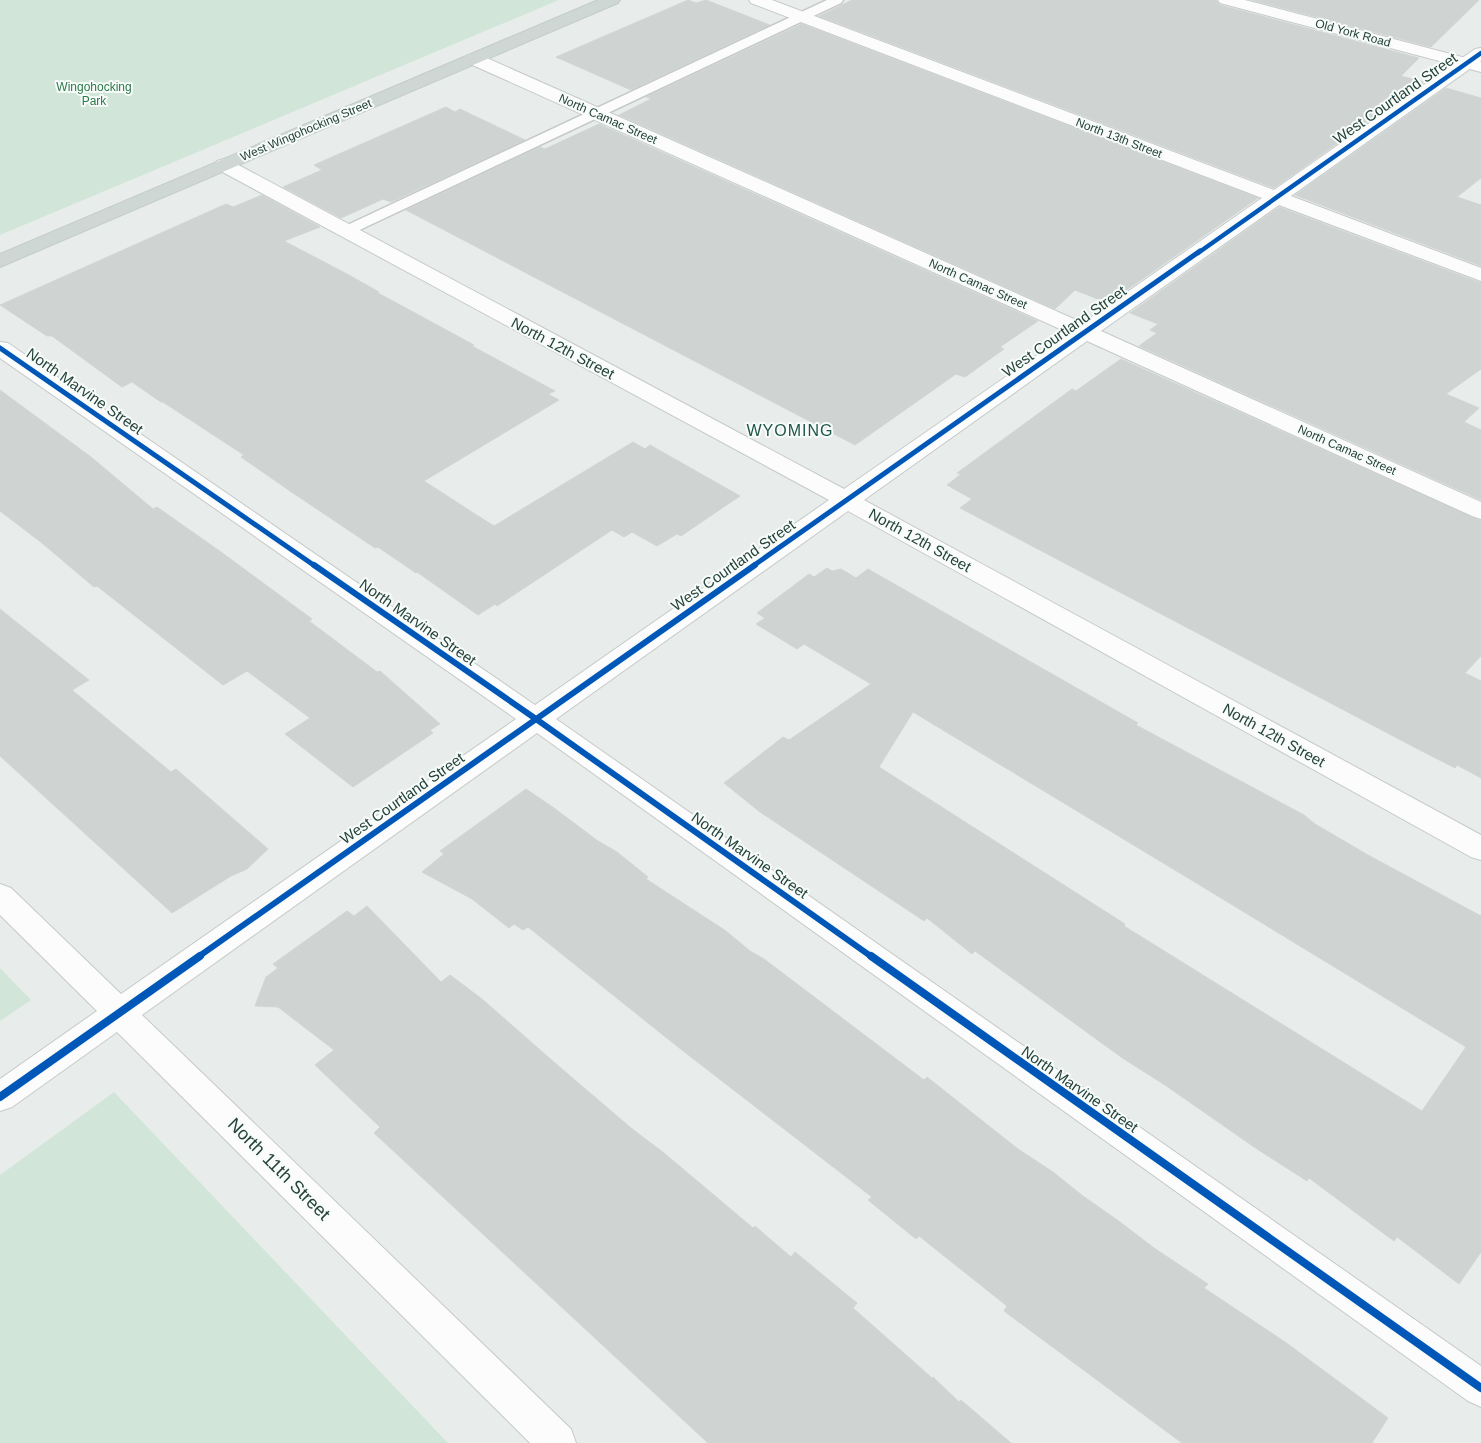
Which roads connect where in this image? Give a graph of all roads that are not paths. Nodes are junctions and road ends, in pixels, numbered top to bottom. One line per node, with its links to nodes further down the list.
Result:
1 (612, 0): 6 (main road, West Wingohocking Street)
2 (757, 0): 5 (street, North 13th Street)
3 (837, 0): 5 (lane)
4 (1226, 0): 7 (street, Old York Road)
5 (802, 17): 8 (lane); 10 (street, North 13th Street)
6 (474, 59): 8 (street, North Camac Street); 9 (main road, West Wingohocking Street)
7 (1476, 61): 10 (street, West Courtland Street)
8 (596, 114): 11 (lane); 14 (street, North Camac Street)
9 (224, 165): 11 (street, North 12th Street); 12 (main road, West Wingohocking Street)
10 (1276, 198): 13 (street, North 13th Street); 14 (street, West Courtland Street)
11 (346, 231): 16 (street, North 12th Street)
12 (0, 261)
13 (1481, 275)
14 (1086, 332): 16 (street, West Courtland Street); 17 (street, North Camac Street)
15 (0, 348): 18 (street, North Marvine Street)
16 (846, 500): 18 (street, West Courtland Street); 19 (street, North 12th Street)
17 (1481, 511)
18 (536, 719): 21 (street, West Courtland Street); 23 (street, North Marvine Street)
19 (1481, 849)
20 (0, 896): 21 (street, North 11th Street)
21 (120, 1013): 22 (street, West Courtland Street); 24 (street, North 11th Street)
22 (0, 1097)
23 (1481, 1388)
24 (557, 1443)

